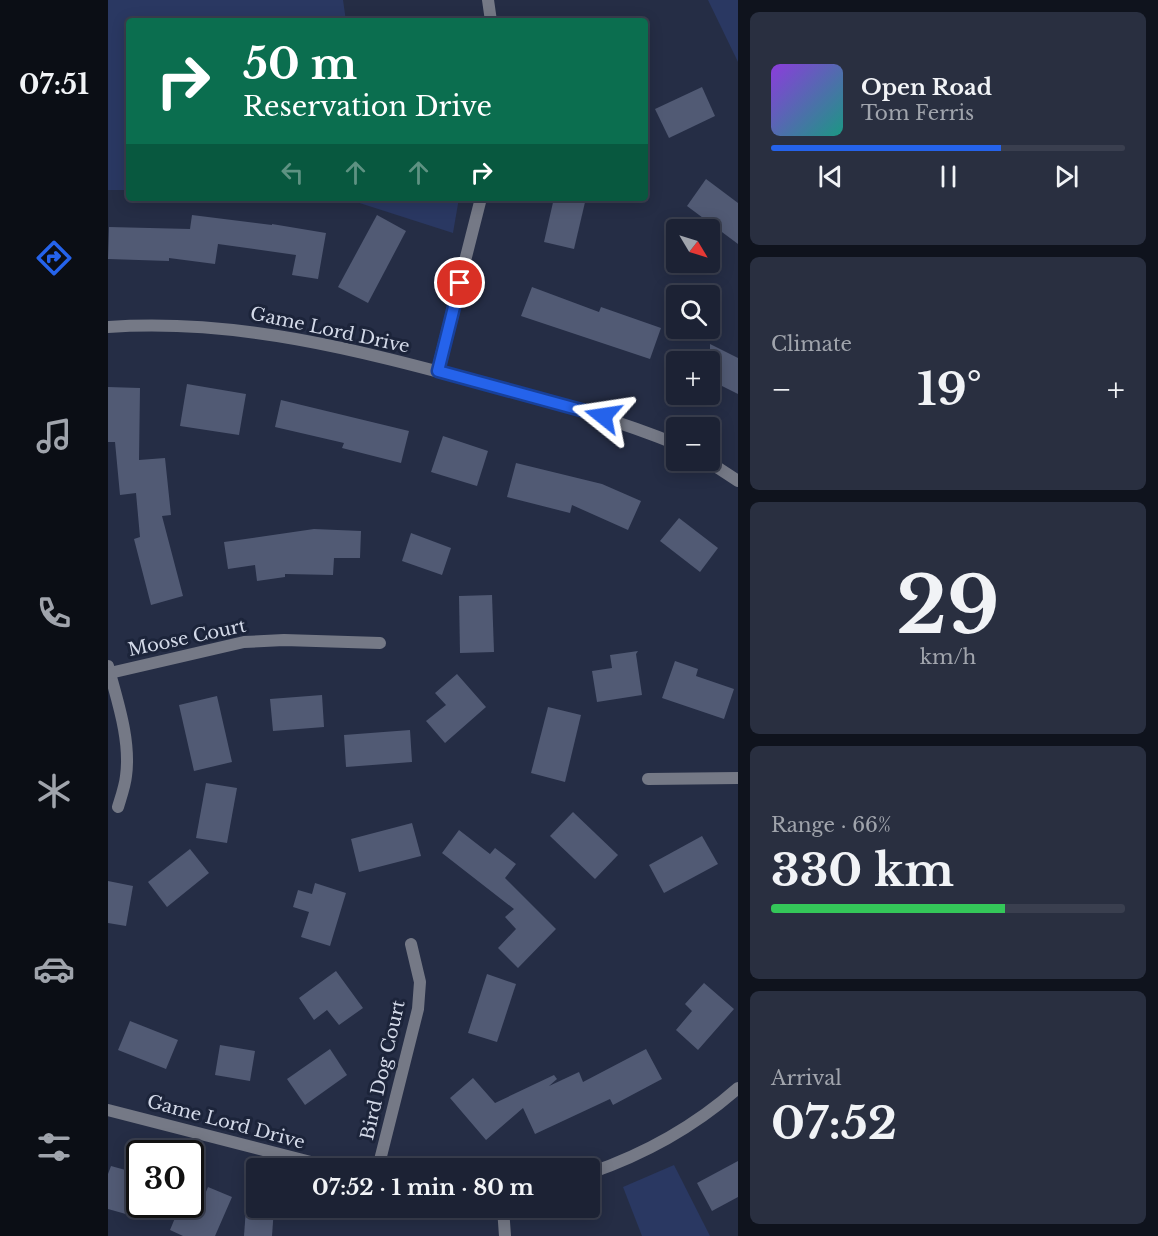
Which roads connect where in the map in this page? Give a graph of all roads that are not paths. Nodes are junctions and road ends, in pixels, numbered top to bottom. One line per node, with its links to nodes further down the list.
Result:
1 (488, 0): 2 (street)
2 (491, 18)
3 (480, 201): 5 (street)
4 (108, 327): 5 (street, Game Lord Drive)
5 (438, 371): 6 (street, Game Lord Drive)
6 (666, 440)
7 (720, 469): 8 (street)
8 (738, 481)
9 (380, 643): 10 (street, Moose Court)
10 (109, 669): 13 (street)
11 (738, 778): 12 (street)
12 (648, 779)
13 (118, 807)
14 (411, 944): 18 (street, Bird Dog Court)
15 (738, 1088): 19 (street)
16 (108, 1110): 17 (street, Game Lord Drive)
17 (295, 1158)
18 (381, 1158)
19 (600, 1170)
20 (504, 1218): 21 (street)
21 (505, 1236)

